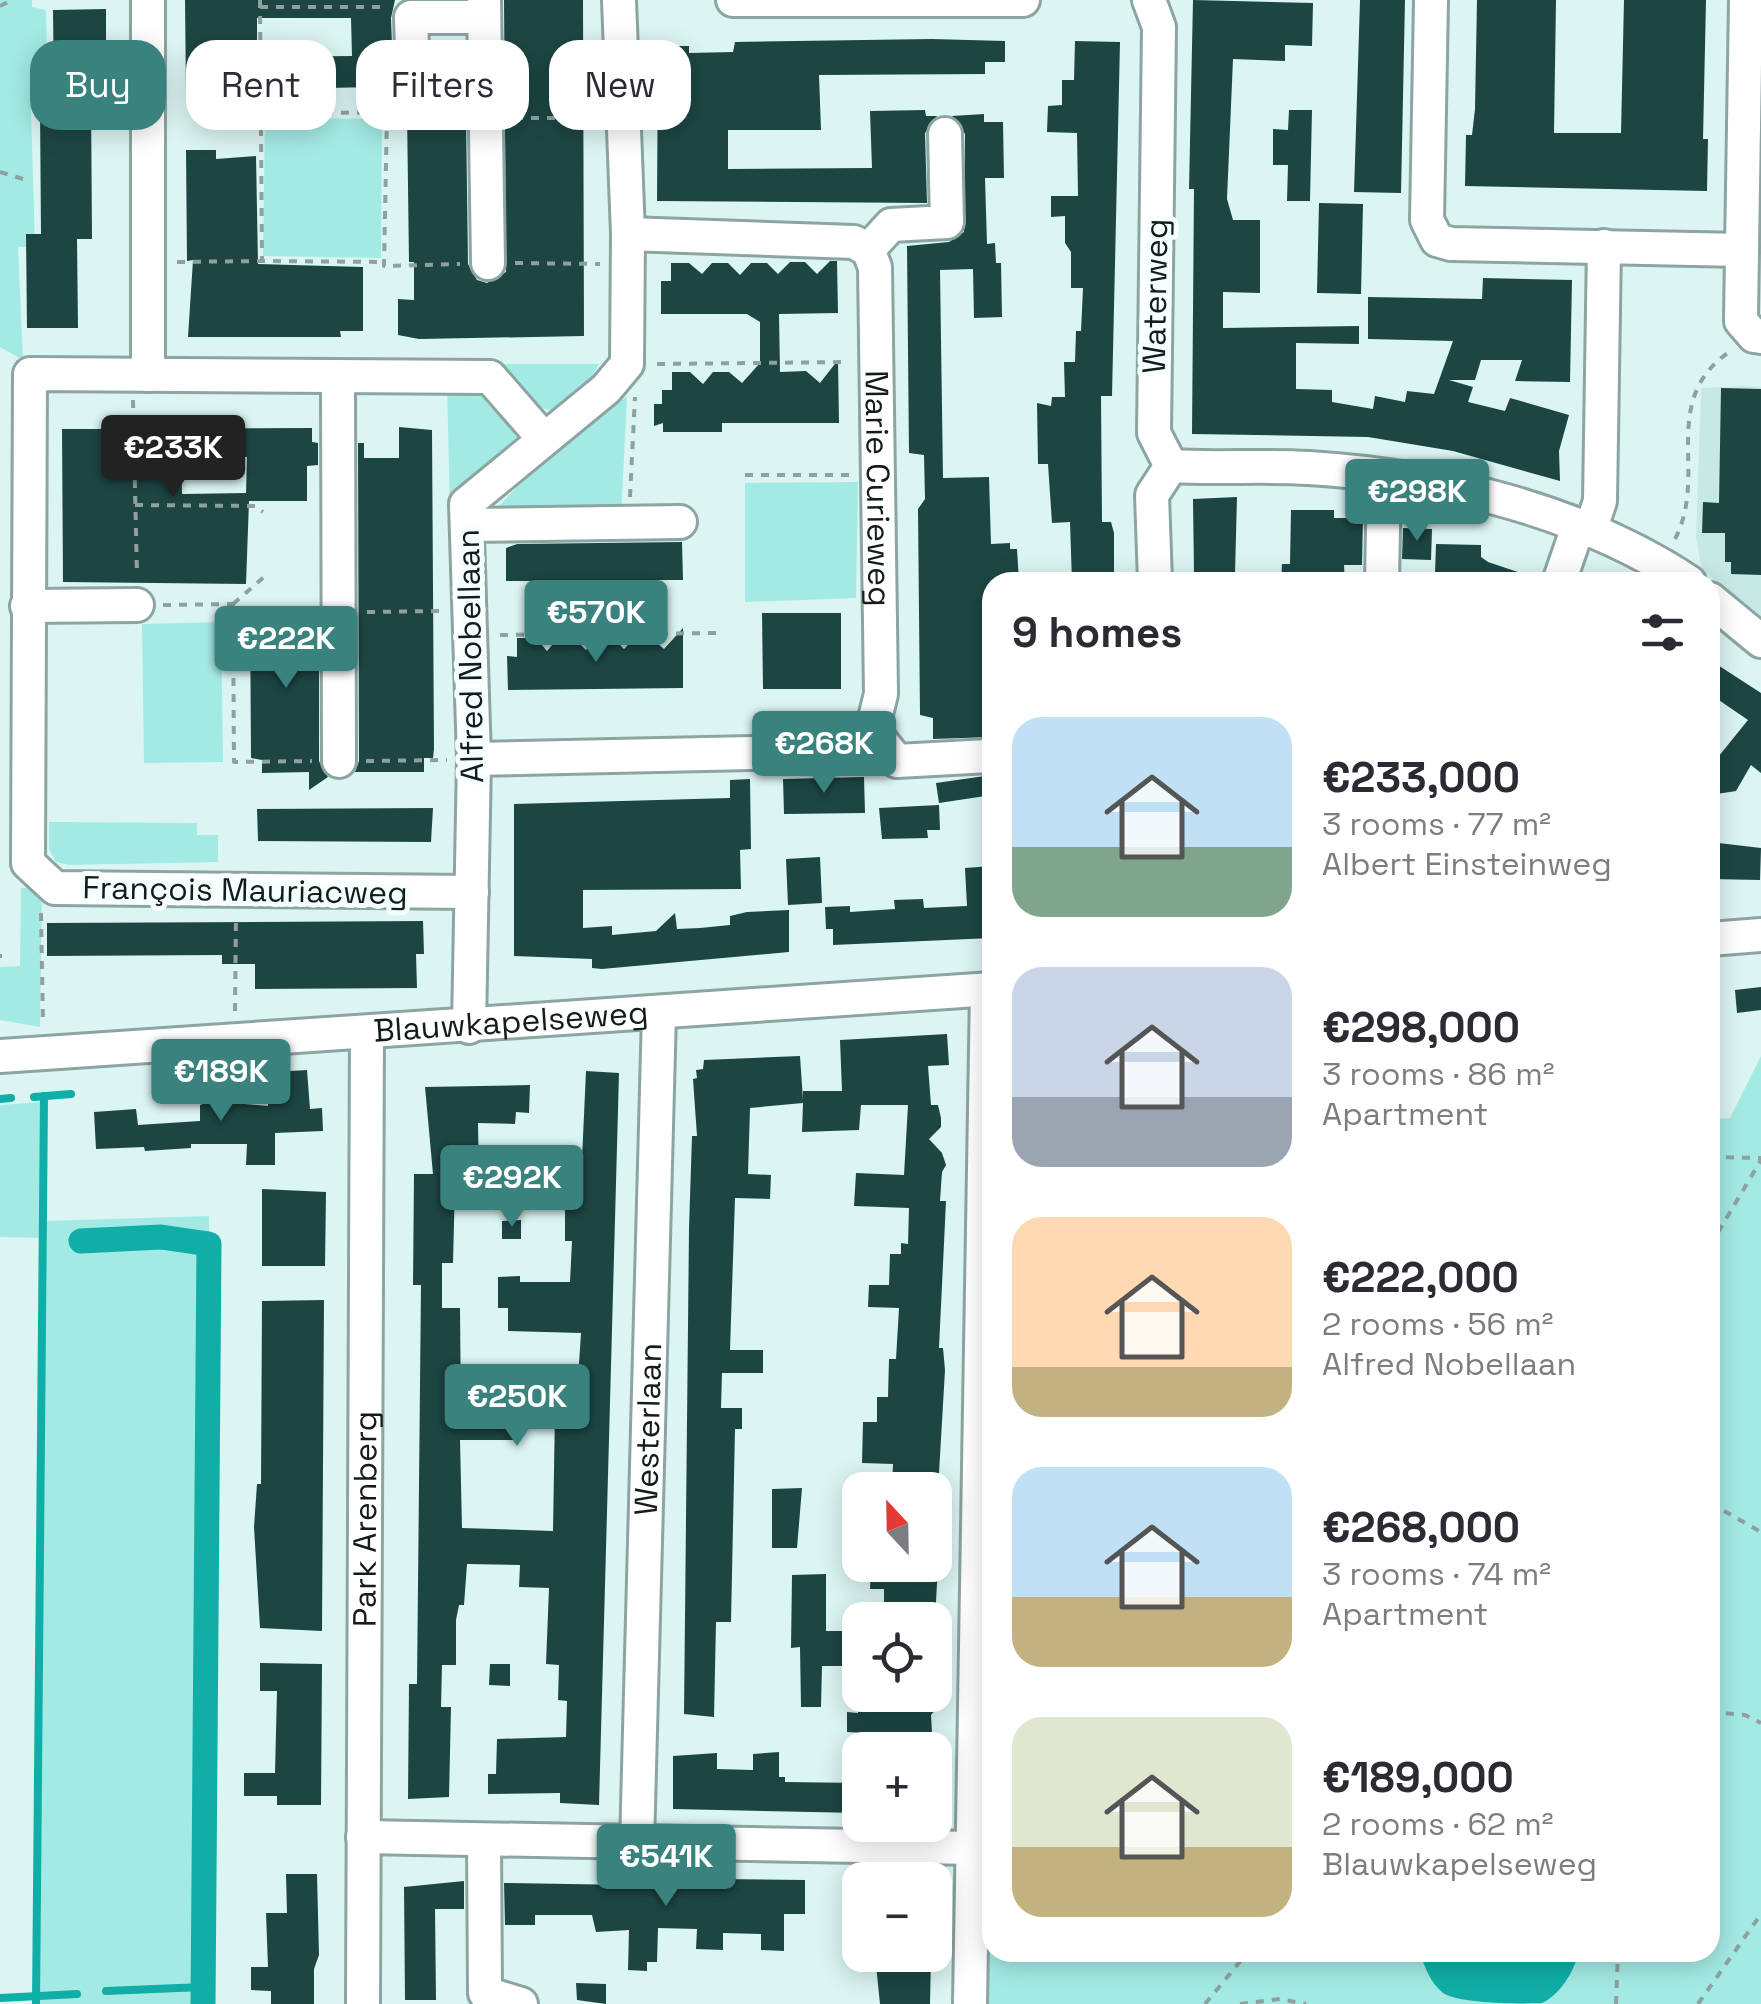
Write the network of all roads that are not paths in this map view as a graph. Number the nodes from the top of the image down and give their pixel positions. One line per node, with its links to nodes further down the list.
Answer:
1 (148, 0): 20 (street)
2 (619, 0): 14 (street)
3 (733, 0): 8 (street)
4 (1023, 0): 8 (street)
5 (1149, 0): 23 (street, Waterweg)
6 (1431, 0): 15 (street)
7 (1746, 0): 17 (street)
8 (898, 1)
9 (484, 8): 10 (street); 11 (street)
10 (412, 40)
11 (484, 40)
12 (486, 130): 18 (street)
13 (945, 134): 16 (street)
14 (628, 234): 16 (street); 22 (street, Alfred Nobellaan)
15 (1604, 246): 17 (street); 27 (street)
16 (868, 250): 36 (street, Marie Curieweg)
17 (1742, 250): 19 (street)
18 (488, 263)
19 (1757, 337)
20 (140, 375): 21 (street); 33 (street)
21 (338, 378): 22 (street); 39 (street)
22 (544, 438): 26 (street, Alfred Nobellaan)
23 (1170, 466): 24 (street); 28 (street)
24 (1384, 476): 27 (street); 29 (street)
25 (680, 522): 26 (street)
26 (466, 524): 38 (street, Alfred Nobellaan)
27 (1584, 529): 30 (street); 31 (street)
28 (1155, 572)
29 (1382, 572)
30 (1564, 572)
31 (1669, 572)
32 (138, 605): 33 (street)
33 (27, 606): 40 (street)
34 (1720, 607): 35 (street)
35 (1761, 641)
36 (872, 730): 37 (street); 38 (street)
37 (982, 756)
38 (474, 760): 41 (street, Alfred Nobellaan)
39 (339, 761)
40 (23, 870): 41 (street, François Mauriacweg)
41 (472, 892): 46 (street, Alfred Nobellaan)
42 (1761, 935): 43 (street)
43 (1720, 938)
44 (982, 990): 45 (street, Blauwkapelseweg)
45 (659, 1013): 46 (street, Blauwkapelseweg); 52 (street, Westerlaan)
46 (468, 1027): 47 (street, Blauwkapelseweg)
47 (367, 1032): 48 (street, Blauwkapelseweg); 50 (street, Park Arenberg)
48 (19, 1054)
49 (982, 1418): 53 (street)
50 (363, 1837): 51 (street); 54 (street, Park Arenberg)
51 (484, 1841): 52 (street); 55 (street)
52 (637, 1844): 53 (street)
53 (974, 1848): 56 (street)
54 (363, 2004)
55 (521, 2004)
56 (970, 2004)

